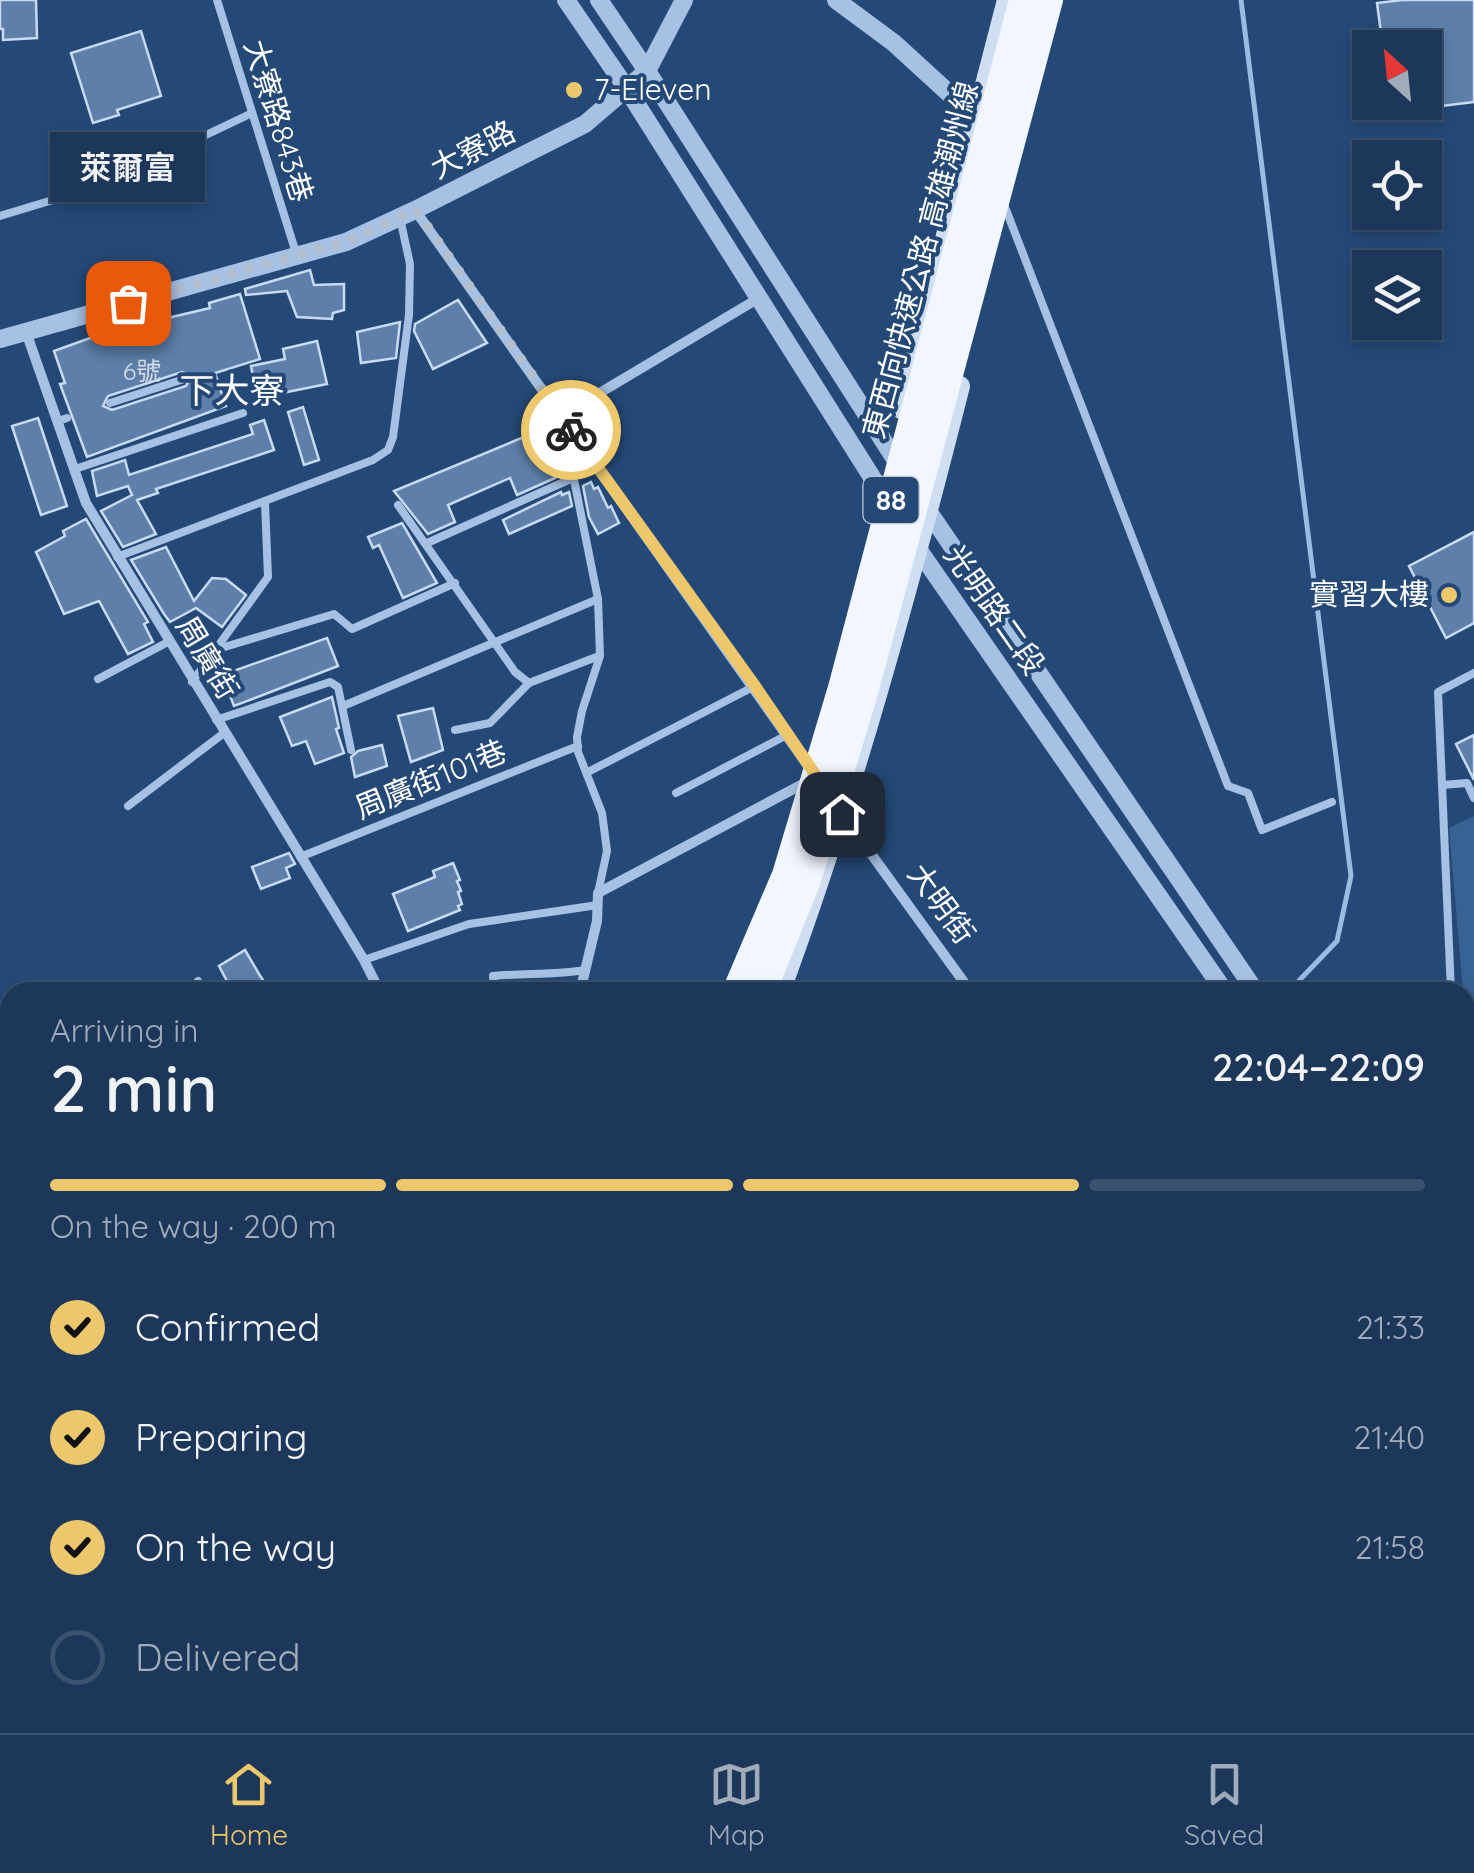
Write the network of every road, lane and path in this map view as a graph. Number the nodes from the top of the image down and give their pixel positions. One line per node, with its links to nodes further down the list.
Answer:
1 (217, 0): 12 (lane, 大寮路843巷)
2 (566, 0): 11 (street, 光明路二段)
3 (598, 0): 10 (street, 光明路二段)
4 (684, 0): 10 (street, 大寮路)
5 (836, 0): 13 (street)
6 (1007, 0): 13 (main road)
7 (1023, 0): 73 (highway, 東西向快速公路 高雄潮州線 / 88, bridge)
8 (1048, 0): 74 (highway, 東西向快速公路 高雄潮州線 / 88, bridge)
9 (1062, 0): 14 (main road)
10 (647, 70): 11 (street, 大寮路); 17 (street, 光明路二段)
11 (627, 89): 15 (street, 大寮路); 19 (street, 光明路二段)
12 (250, 114): 16 (lane); 18 (lane, 大寮路843巷)
13 (977, 119): 14 (street); 27 (main road)
14 (1005, 207): 33 (main road); 62 (lane)
15 (408, 214): 18 (street, 大寮路); 26 (street, 大明街); 31 (lane)
16 (0, 216)
17 (762, 251): 19 (street); 27 (street, 光明路二段)
18 (297, 256): 21 (street, 大寮路)
19 (740, 268): 20 (street, 光明路二段)
20 (759, 298): 26 (street); 30 (street, 光明路二段)
21 (26, 332): 22 (street, 大寮路); 28 (street, 周廣街)
22 (0, 338)
23 (184, 379): 24 (lane)
24 (110, 404)
25 (244, 413): 28 (lane)
26 (560, 416): 29 (lane); 47 (street, 大明街)
27 (890, 451): 30 (main road); 33 (street, 光明路二段)
28 (75, 469): 36 (street, 周廣街)
29 (573, 478): 34 (lane); 38 (lane)
30 (881, 492): 35 (street, 光明路二段); 56 (main road)
31 (266, 502): 36 (lane); 41 (lane)
32 (398, 505): 34 (lane)
33 (928, 512): 35 (main road); 78 (street, 光明路二段)
34 (427, 544): 37 (lane)
35 (917, 548): 64 (main road); 77 (street, 光明路二段)
36 (117, 557): 39 (street, 周廣街)
37 (455, 584): 40 (lane); 41 (lane)
38 (598, 599): 40 (lane); 42 (lane)
39 (168, 642): 44 (lane); 45 (street, 周廣街)
40 (496, 642): 46 (lane); 49 (lane)
41 (218, 648): 45 (lane)
42 (600, 656): 46 (lane); 54 (lane)
43 (1470, 675): 48 (lane); 59 (lane)
44 (98, 680)
45 (192, 682): 50 (street, 周廣街)
46 (528, 682): 51 (lane)
47 (755, 686): 53 (street, 大明街); 57 (lane)
48 (1474, 690)
49 (343, 706): 50 (lane); 55 (lane)
50 (216, 720): 52 (street, 周廣街)
51 (454, 730)
52 (224, 734): 63 (lane); 65 (street, 周廣街)
53 (787, 734): 56 (street, 大明街); 60 (lane)
54 (578, 746): 57 (lane); 65 (lane, 周廣街101巷)
55 (351, 750)
56 (807, 764): 58 (main road); 64 (street, 大明街)
57 (588, 772): 66 (lane)
58 (801, 785): 66 (street); 72 (main road)
59 (1442, 785): 61 (lane); 79 (lane)
60 (676, 794)
61 (1474, 798)
62 (1332, 802)
63 (128, 806)
64 (842, 814): 75 (main road); 76 (street, 大明街)
65 (300, 857): 67 (street, 周廣街)
66 (598, 899): 67 (lane); 68 (street)
67 (364, 960): 69 (street, 周廣街)
68 (586, 970): 70 (lane); 71 (street)
69 (375, 982)
70 (493, 982)
71 (583, 982)
72 (728, 982)
73 (740, 982)
74 (766, 982)
75 (783, 982)
76 (965, 982)
77 (1218, 982)
78 (1249, 982)
79 (1451, 982)

